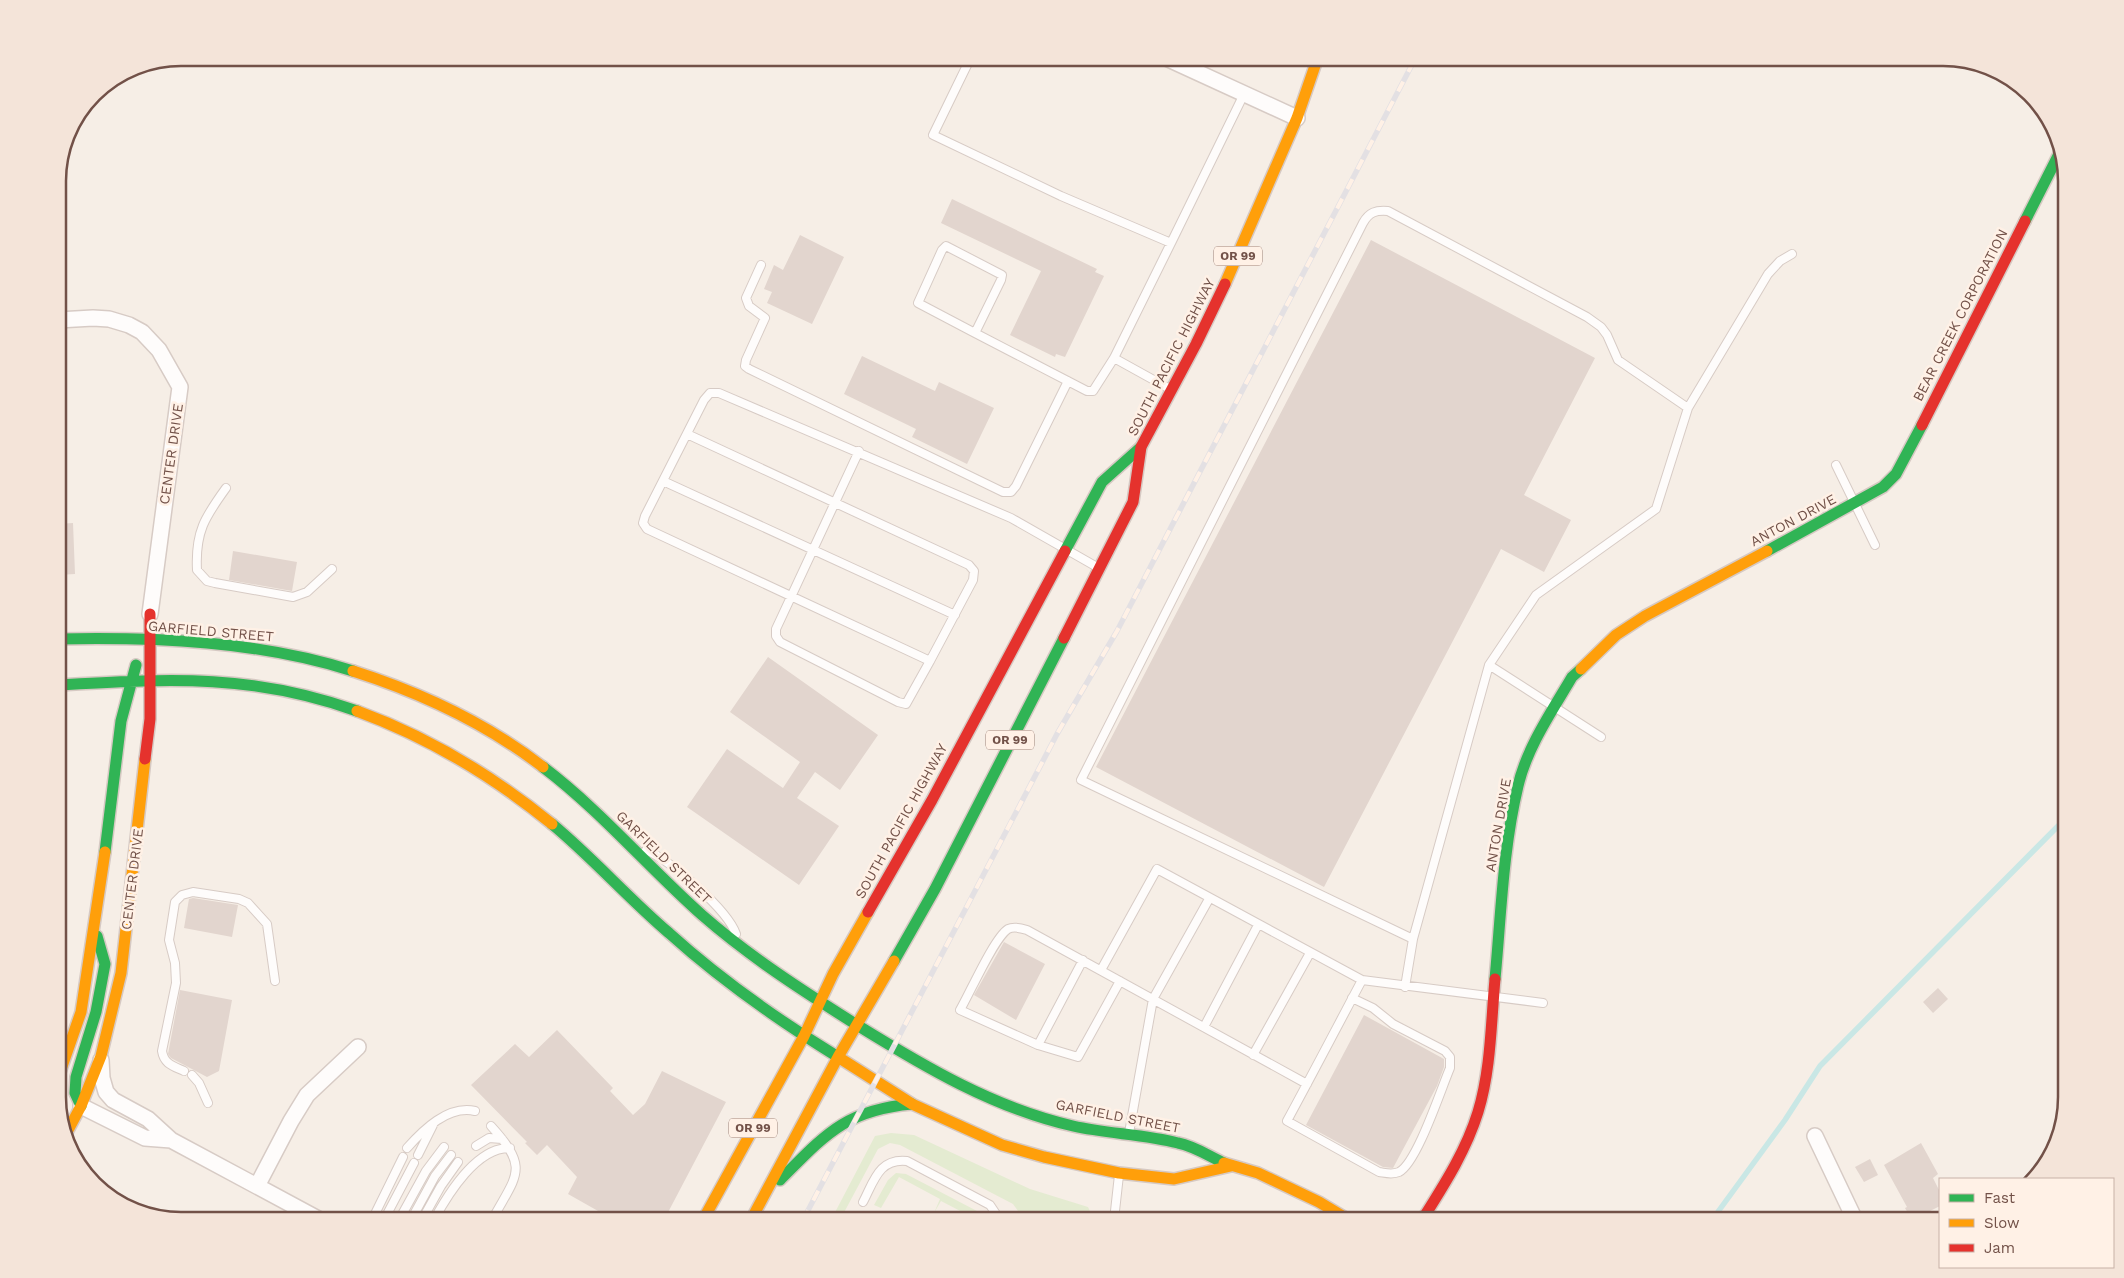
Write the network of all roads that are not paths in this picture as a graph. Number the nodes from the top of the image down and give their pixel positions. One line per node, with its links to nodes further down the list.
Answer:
1 (967, 66): 7 (lane)
2 (1182, 66): 4 (street)
3 (1315, 66): 5 (main road, SOUTH PACIFIC HIGHWAY / OR 99)
4 (1244, 94): 5 (street); 7 (lane)
5 (1296, 118): 14 (main road, SOUTH PACIFIC HIGHWAY / OR 99)
6 (2056, 160): 21 (main road, BEAR CREEK CORPORATION)
7 (1171, 243): 12 (lane)
8 (1792, 254): 15 (lane)
9 (761, 265): 13 (lane)
10 (66, 320): 31 (street, CENTER DRIVE)
11 (975, 333): 11 (lane); 13 (lane)
12 (1114, 358): 13 (lane); 14 (lane)
13 (1068, 381)
14 (1172, 390): 17 (main road, SOUTH PACIFIC HIGHWAY / OR 99)
15 (1688, 408): 36 (lane); 46 (lane)
16 (687, 434): 18 (lane); 20 (lane); 23 (lane)
17 (1141, 448): 26 (main road, SOUTH PACIFIC HIGHWAY / OR 99); 28 (main road, SOUTH PACIFIC HIGHWAY / OR 99)
18 (858, 451): 23 (lane); 26 (lane)
19 (1836, 465): 24 (lane)
20 (663, 481): 27 (lane); 30 (lane)
21 (1883, 487): 24 (main road, ANTON DRIVE)
22 (226, 488): 29 (lane)
23 (836, 502): 27 (lane); 32 (lane)
24 (1856, 504): 25 (lane); 40 (main road, ANTON DRIVE)
25 (1875, 545)
26 (1065, 548): 28 (lane); 58 (main road, SOUTH PACIFIC HIGHWAY / OR 99)
27 (814, 551): 30 (lane); 32 (lane)
28 (1099, 568): 60 (main road, SOUTH PACIFIC HIGHWAY / OR 99)
29 (332, 569)
30 (793, 597): 35 (lane); 35 (lane)
31 (150, 614): 34 (main road, CENTER DRIVE)
32 (955, 615): 35 (lane)
33 (66, 639): 34 (main road, GARFIELD STREET)
34 (147, 640): 37 (main road, CENTER DRIVE); 38 (main road, CENTER DRIVE); 42 (main road, GARFIELD STREET)
35 (930, 661)
36 (1489, 665): 40 (lane); 46 (lane)
37 (150, 681): 38 (main road, GARFIELD STREET); 62 (main road, GARFIELD STREET); 67 (main road, CENTER DRIVE)
38 (132, 682): 39 (main road, GARFIELD STREET); 45 (main road, CENTER DRIVE)
39 (66, 685)
40 (1553, 706): 41 (lane); 55 (main road, ANTON DRIVE)
41 (1602, 737)
42 (627, 842): 47 (main road, GARFIELD STREET); 47 (lane)
43 (1209, 898): 44 (lane); 50 (lane); 57 (lane)
44 (1258, 925): 48 (lane); 61 (lane)
45 (95, 929): 65 (main road, CENTER DRIVE); 74 (main road)
46 (1413, 939): 54 (lane)
47 (742, 950): 58 (main road, GARFIELD STREET)
48 (1310, 953): 51 (lane); 66 (lane)
49 (1083, 960): 50 (lane); 63 (lane); 63 (lane)
50 (1101, 970): 53 (lane)
51 (1362, 980): 54 (lane); 56 (lane)
52 (275, 981): 69 (lane)
53 (1120, 981): 57 (lane); 63 (lane)
54 (1404, 987): 55 (lane)
55 (1493, 997): 59 (lane); 110 (main road, ANTON DRIVE)
56 (1352, 998): 71 (lane); 71 (lane)
57 (1152, 999): 61 (lane); 79 (lane)
58 (819, 1001): 60 (main road, GARFIELD STREET); 62 (main road, SOUTH PACIFIC HIGHWAY / OR 99)
59 (1543, 1003)
60 (857, 1025): 68 (main road, SOUTH PACIFIC HIGHWAY / OR 99); 79 (main road, GARFIELD STREET)
61 (1204, 1027): 66 (lane)
62 (804, 1036): 68 (main road, GARFIELD STREET); 105 (main road, SOUTH PACIFIC HIGHWAY / OR 99)
63 (1038, 1045)
64 (358, 1047): 94 (street)
65 (66, 1055)
66 (1253, 1055): 71 (lane)
67 (101, 1056): 74 (main road, CENTER DRIVE); 82 (street)
68 (838, 1058): 73 (main road, GARFIELD STREET); 95 (main road, SOUTH PACIFIC HIGHWAY / OR 99)
69 (184, 1071)
70 (192, 1075): 72 (lane)
71 (1307, 1084)
72 (208, 1103)
73 (912, 1104): 93 (main road, GARFIELD STREET); 95 (main road)
74 (81, 1106): 78 (main road, CENTER DRIVE); 82 (street)
75 (476, 1111): 76 (lane)
76 (435, 1123): 85 (lane); 87 (lane)
77 (491, 1126): 81 (lane)
78 (70, 1127)
79 (1128, 1135): 92 (main road, GARFIELD STREET)
80 (1815, 1136): 111 (street)
81 (502, 1139): 83 (lane); 86 (lane)
82 (171, 1140): 94 (street)
83 (476, 1146)
84 (444, 1147): 100 (lane)
85 (407, 1148)
86 (510, 1148): 103 (lane); 104 (lane)
87 (418, 1154)
88 (451, 1155): 101 (lane)
89 (403, 1157): 98 (lane)
90 (414, 1162): 99 (lane)
91 (458, 1162): 102 (lane)
92 (1231, 1166): 93 (main road, GARFIELD STREET); 109 (main road, GARFIELD STREET)
93 (1119, 1173): 108 (lane)
94 (257, 1186): 97 (street)
95 (764, 1195): 106 (main road, SOUTH PACIFIC HIGHWAY / OR 99)
96 (863, 1202): 107 (lane)
97 (305, 1212)
98 (376, 1212)
99 (388, 1212)
100 (403, 1212)
101 (415, 1212)
102 (426, 1212)
103 (438, 1212)
104 (496, 1212)
105 (707, 1212)
106 (755, 1212)
107 (995, 1212)
108 (1115, 1212)
109 (1336, 1212)
110 (1427, 1212)
111 (1851, 1212)

